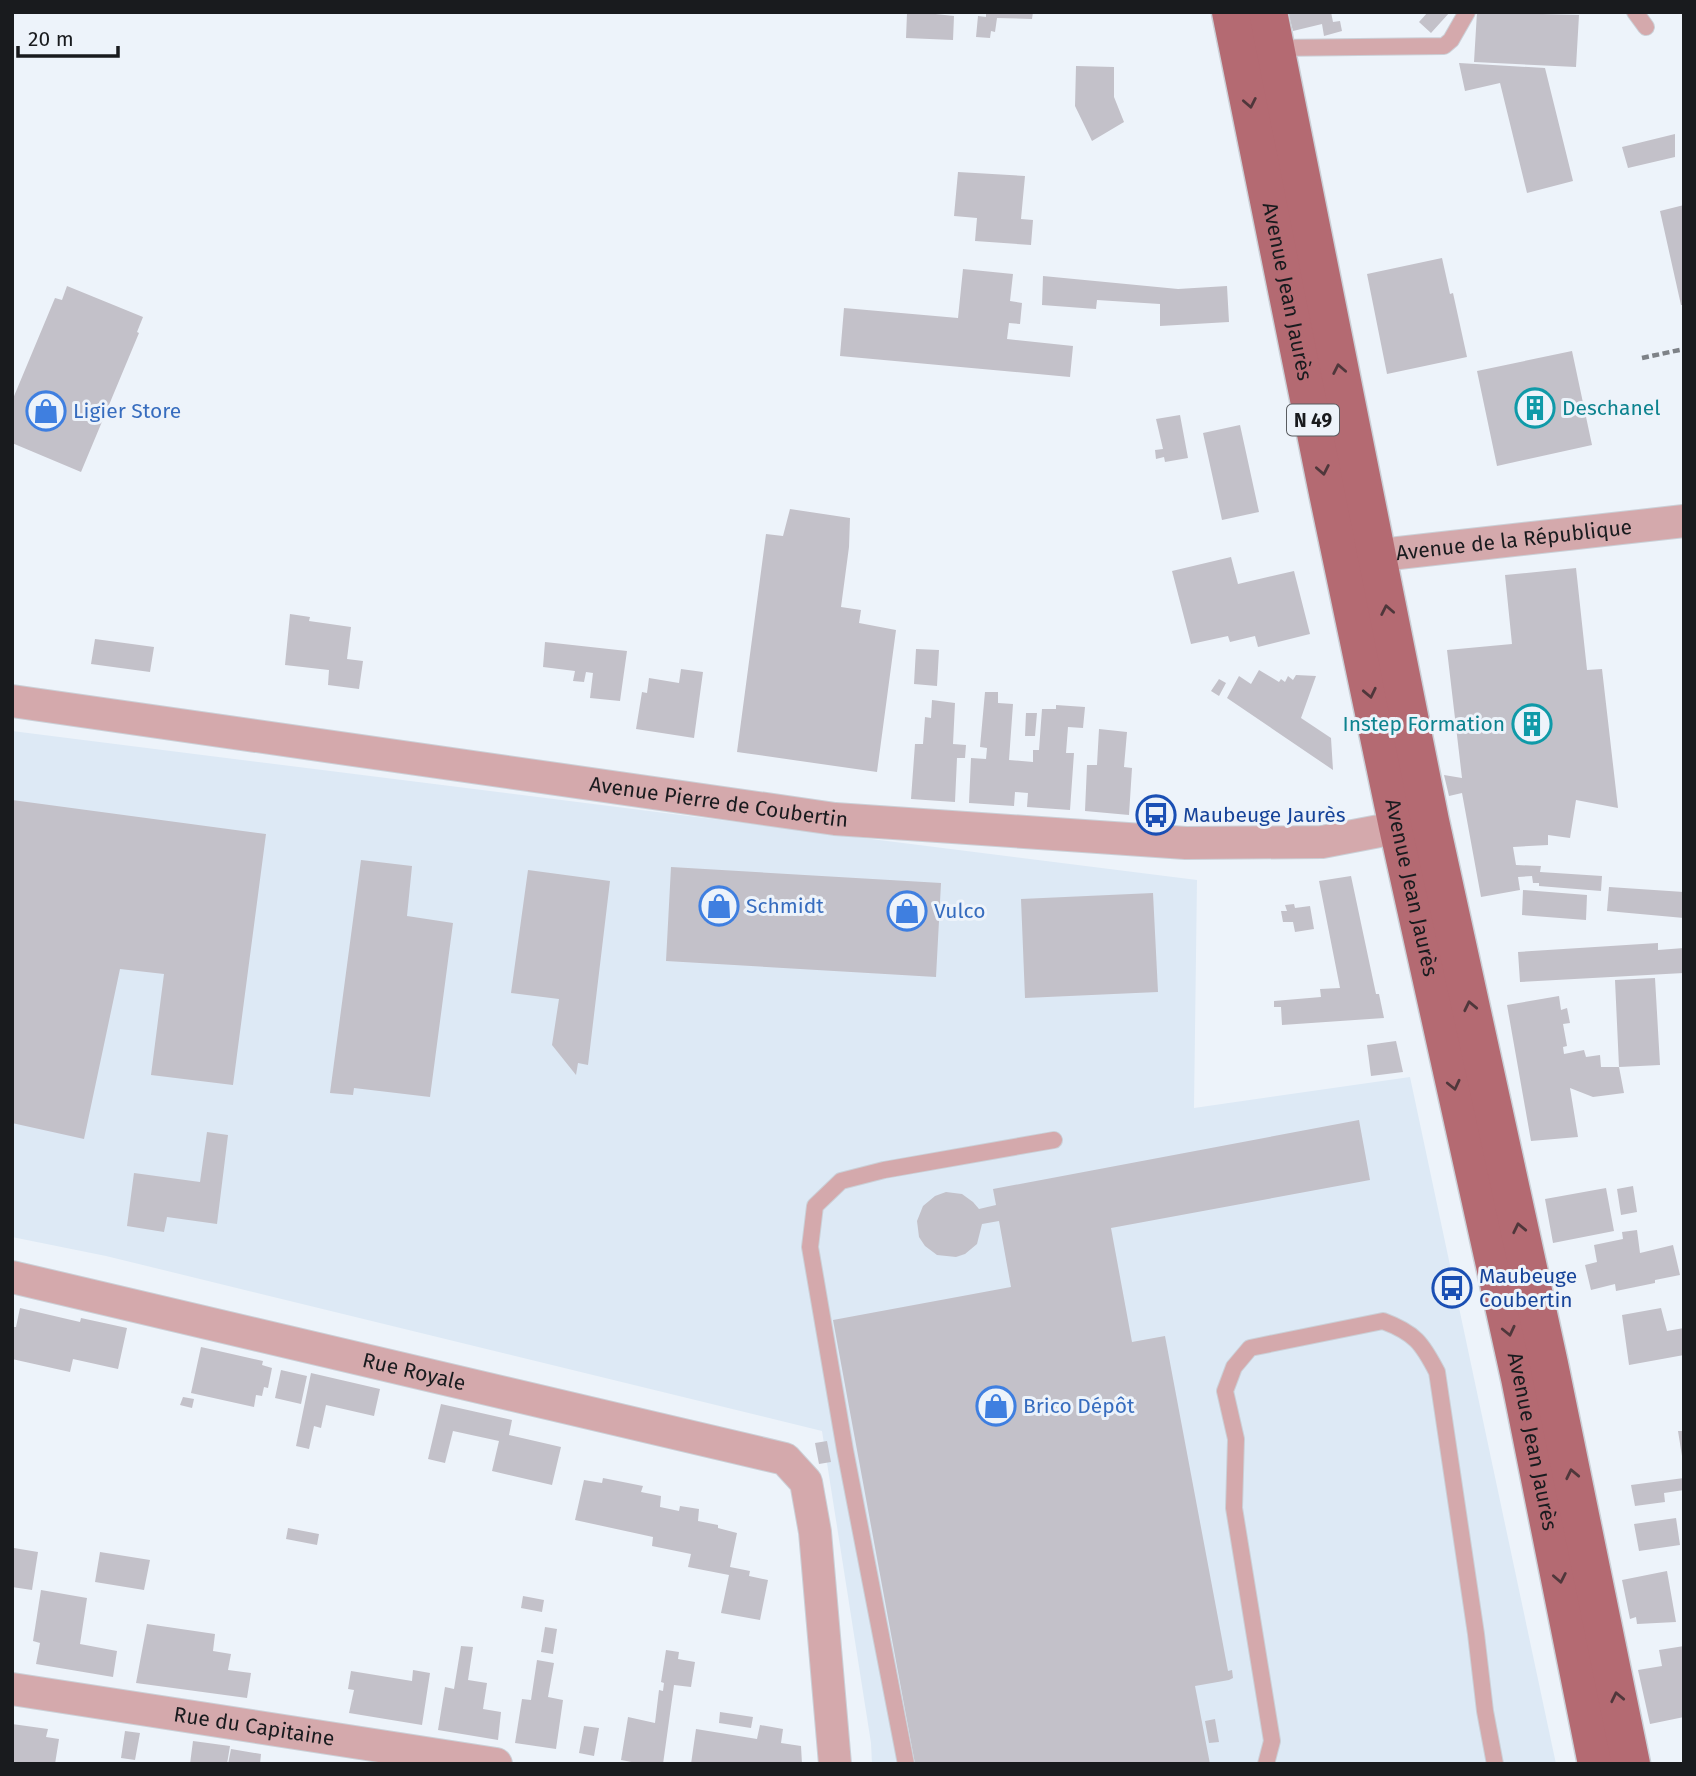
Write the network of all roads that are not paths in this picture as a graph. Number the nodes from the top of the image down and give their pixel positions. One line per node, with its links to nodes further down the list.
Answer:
1 (1231, 12): 5 (main road, Avenue Jean Jaurès / N 49)
2 (1467, 12): 5 (lane)
3 (1635, 12): 4 (lane)
4 (1646, 27)
5 (1260, 42): 7 (main road, Avenue Jean Jaurès / N 49)
6 (1684, 521): 7 (street, Avenue de la République)
7 (1359, 558): 9 (main road, Avenue Jean Jaurès / N 49)
8 (12, 701): 9 (street, Avenue Pierre de Coubertin)
9 (1414, 824): 18 (main road, Avenue Jean Jaurès / N 49, one-way to 18); 19 (main road, Avenue Jean Jaurès / N 49, one-way to 9)
10 (1054, 1140): 15 (lane)
11 (12, 1277): 14 (street, Rue Royale)
12 (12, 1689): 13 (street, Rue du Capitaine)
13 (496, 1764)
14 (835, 1764)
15 (905, 1764)
16 (1266, 1764): 17 (lane)
17 (1495, 1764)
18 (1597, 1764)
19 (1631, 1764)

